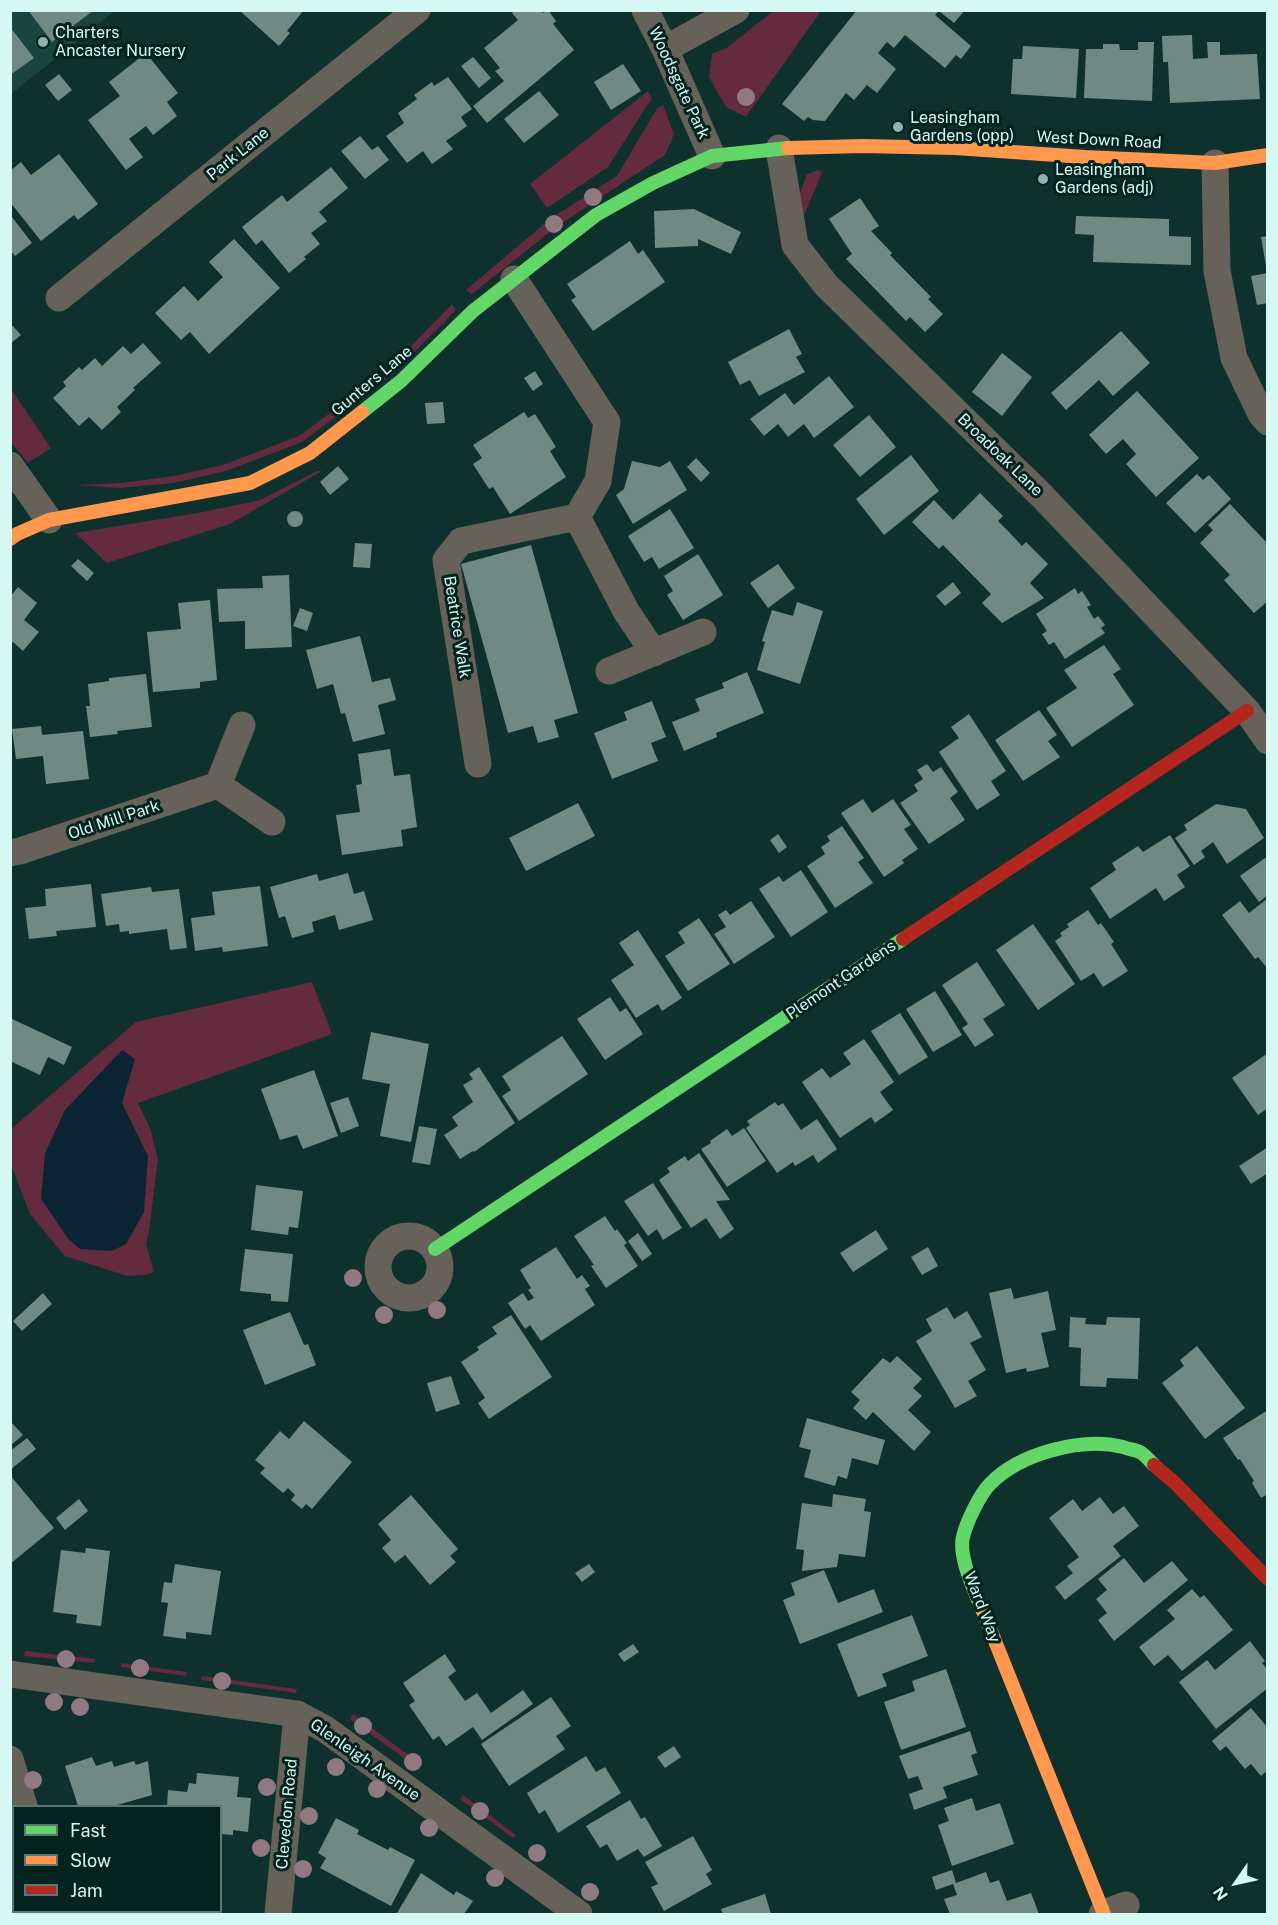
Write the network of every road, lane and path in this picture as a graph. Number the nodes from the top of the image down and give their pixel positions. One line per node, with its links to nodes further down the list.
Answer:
1 (417, 10): 10 (street, Park Lane)
2 (645, 10): 4 (street, Woodsgate Park)
3 (736, 10): 4 (street)
4 (665, 50): 7 (street, Woodsgate Park)
5 (779, 148): 7 (street, West Down Road); 8 (street, West Down Road); 19 (street, Broadoak Lane)
6 (1268, 155): 8 (street, West Down Road)
7 (712, 156): 9 (street, Gunters Lane)
8 (1215, 163): 11 (street)
9 (514, 279): 13 (street); 14 (street, Gunters Lane)
10 (59, 298)
11 (1268, 422)
12 (10, 465): 14 (street)
13 (577, 517): 17 (street); 22 (street, Beatrice Walk)
14 (49, 520): 15 (street, Gunters Lane)
15 (10, 539)
16 (703, 632): 17 (street)
17 (654, 653): 18 (street)
18 (609, 671)
19 (1247, 711): 21 (street, Broadoak Lane); 26 (street, Plemont Gardens)
20 (242, 725): 23 (street)
21 (1268, 741)
22 (478, 764)
23 (218, 785): 24 (street); 25 (street, Old Mill Park)
24 (272, 822)
25 (10, 853)
26 (435, 1249)
27 (1268, 1579): 32 (street, Ward Way)
28 (10, 1674): 29 (street, Glenleigh Avenue)
29 (297, 1714): 33 (street, Clevedon Road); 34 (street, Glenleigh Avenue)
30 (10, 1759): 31 (street)
31 (24, 1805)
32 (1111, 1911)
33 (278, 1914)
34 (579, 1914)

